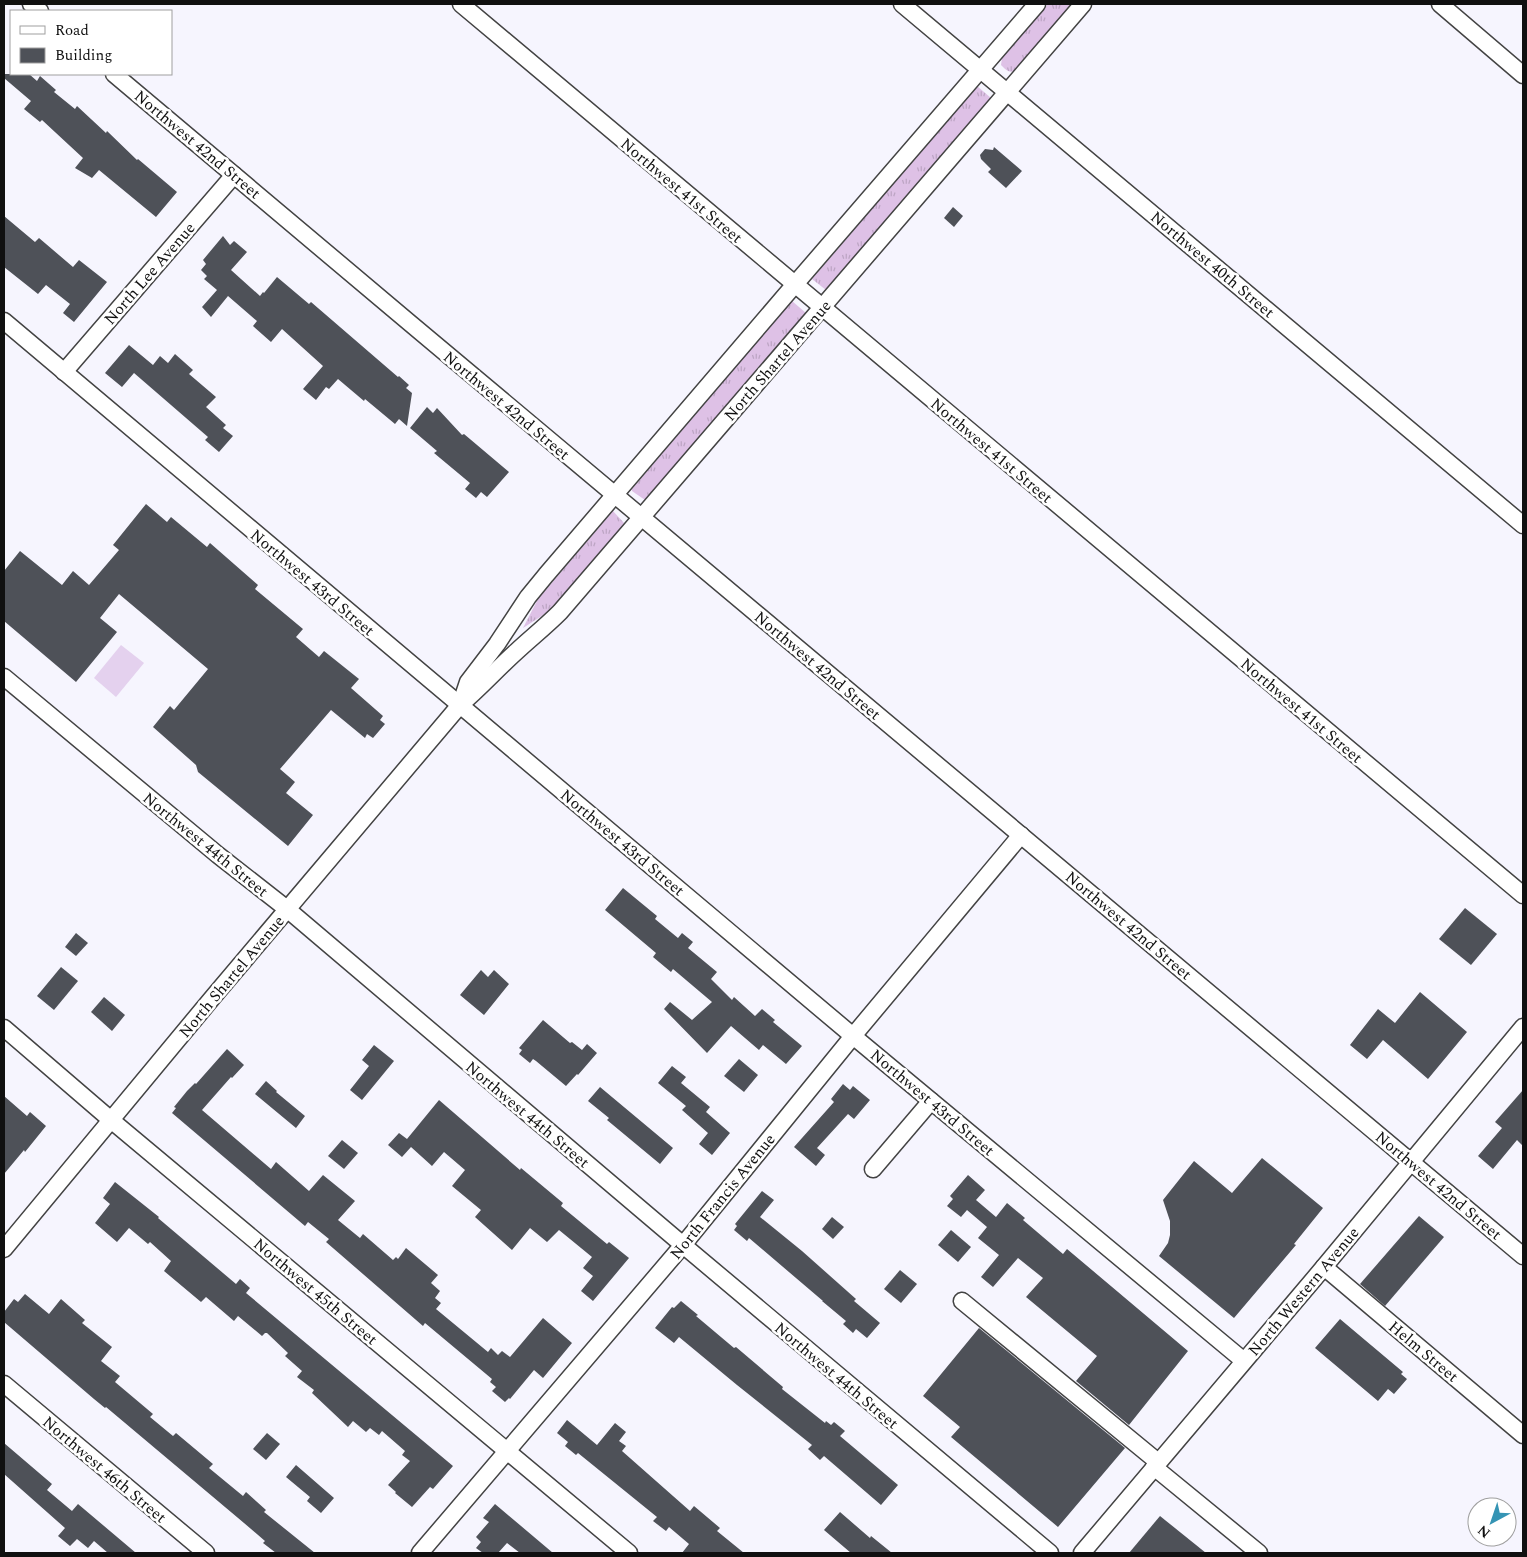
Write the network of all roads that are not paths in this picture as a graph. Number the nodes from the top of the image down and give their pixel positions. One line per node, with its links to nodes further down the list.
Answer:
1 (461, 4): 11 (street, Northwest 41st Street)
2 (902, 4): 6 (street, Northwest 40th Street)
3 (1037, 4): 6 (street, North Shartel Avenue)
4 (1084, 4): 9 (street, North Shartel Avenue)
5 (1440, 4): 8 (street)
6 (980, 70): 9 (street, Northwest 40th Street); 11 (street, North Shartel Avenue)
7 (115, 75): 10 (street, Northwest 42nd Street)
8 (1523, 75)
9 (1007, 92): 12 (street, North Shartel Avenue); 17 (street, Northwest 40th Street)
10 (234, 175): 14 (street, North Lee Avenue); 15 (street, Northwest 42nd Street)
11 (794, 284): 12 (street, Northwest 41st Street); 15 (street, North Shartel Avenue)
12 (822, 307): 16 (street, North Shartel Avenue); 21 (street, Northwest 41st Street)
13 (4, 321): 14 (street, Northwest 43rd Street)
14 (64, 372): 19 (street, Northwest 43rd Street)
15 (615, 495): 16 (street, Northwest 42nd Street); 19 (street, North Shartel Avenue)
16 (642, 518): 19 (street, North Shartel Avenue); 20 (street, Northwest 42nd Street)
17 (1523, 525)
18 (4, 677): 22 (street, Northwest 44th Street)
19 (460, 705): 22 (street, North Shartel Avenue); 25 (street, Northwest 43rd Street)
20 (1021, 835): 25 (street, North Francis Avenue); 28 (street, Northwest 42nd Street)
21 (1523, 896)
22 (287, 909): 27 (street, North Shartel Avenue); 30 (street, Northwest 44th Street)
23 (1523, 1027): 28 (street, North Western Avenue)
24 (4, 1028): 27 (street, Northwest 45th Street)
25 (853, 1036): 26 (street, Northwest 43rd Street); 30 (street, North Francis Avenue)
26 (932, 1101): 29 (street); 35 (street, Northwest 43rd Street)
27 (111, 1120): 31 (street, North Shartel Avenue); 38 (street, Northwest 45th Street)
28 (1412, 1162): 32 (street, Northwest 42nd Street); 33 (street, North Western Avenue)
29 (873, 1169)
30 (682, 1245): 38 (street, North Francis Avenue); 43 (street, Northwest 44th Street)
31 (4, 1249)
32 (1523, 1256)
33 (1324, 1267): 35 (street, North Western Avenue); 37 (street, Helm Street)
34 (962, 1301): 39 (street)
35 (1244, 1361): 39 (street, North Western Avenue)
36 (4, 1384): 40 (street, Northwest 46th Street)
37 (1523, 1435)
38 (506, 1450): 41 (street, North Francis Avenue); 42 (street, Northwest 45th Street)
39 (1156, 1464): 44 (street, North Western Avenue); 45 (street)
40 (206, 1553)
41 (420, 1553)
42 (629, 1553)
43 (1050, 1553)
44 (1082, 1553)
45 (1259, 1553)

